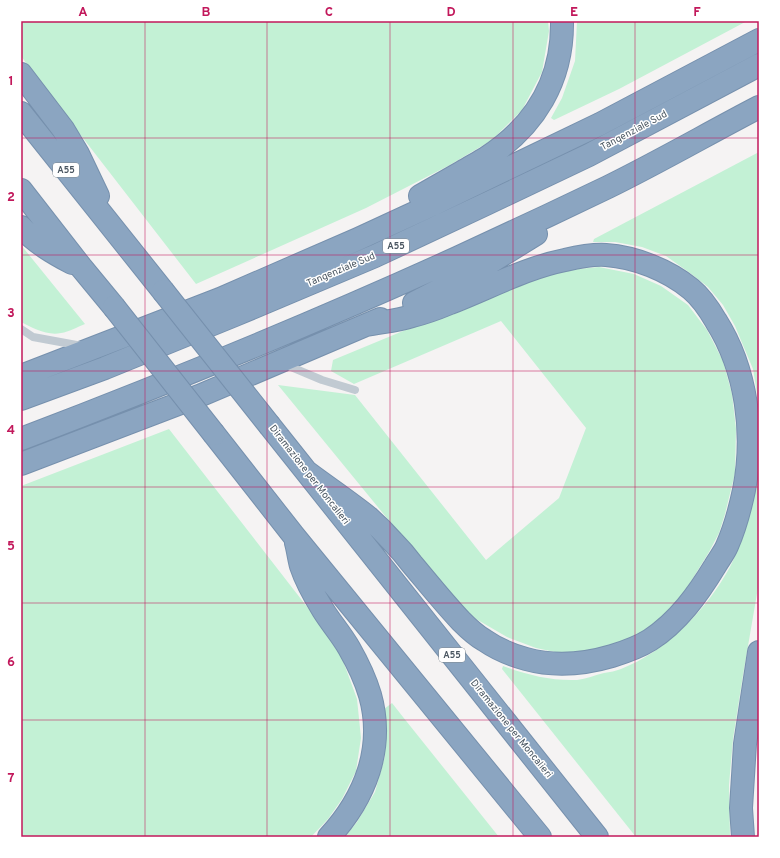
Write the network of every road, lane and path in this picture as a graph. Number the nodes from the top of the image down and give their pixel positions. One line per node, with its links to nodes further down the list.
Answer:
1 (562, 21): 11 (highway)
2 (759, 40): 11 (highway)
3 (759, 66): 19 (highway, Tangenziale Sud / A55)
4 (21, 74): 9 (highway)
5 (759, 107): 7 (highway)
6 (21, 113): 9 (highway, Diramazione per Moncalieri / A55)
7 (609, 186): 13 (highway); 20 (highway)
8 (21, 190): 12 (highway)
9 (112, 226): 22 (highway, Diramazione per Moncalieri / A55, bridge)
10 (21, 227): 12 (highway)
11 (358, 239): 15 (highway)
12 (81, 267): 23 (highway, bridge)
13 (366, 326): 16 (highway); 22 (highway)
14 (21, 329): 15 (lane)
15 (94, 349): 17 (highway)
16 (280, 362): 18 (lane); 21 (highway)
17 (25, 374)
18 (355, 390)
19 (21, 399)
20 (21, 439)
21 (21, 464)
22 (307, 472): 27 (highway, Diramazione per Moncalieri / A55)
23 (294, 536): 25 (highway); 26 (highway)
24 (759, 652): 28 (highway)
25 (329, 837)
26 (540, 837)
27 (597, 837)
28 (743, 837)

